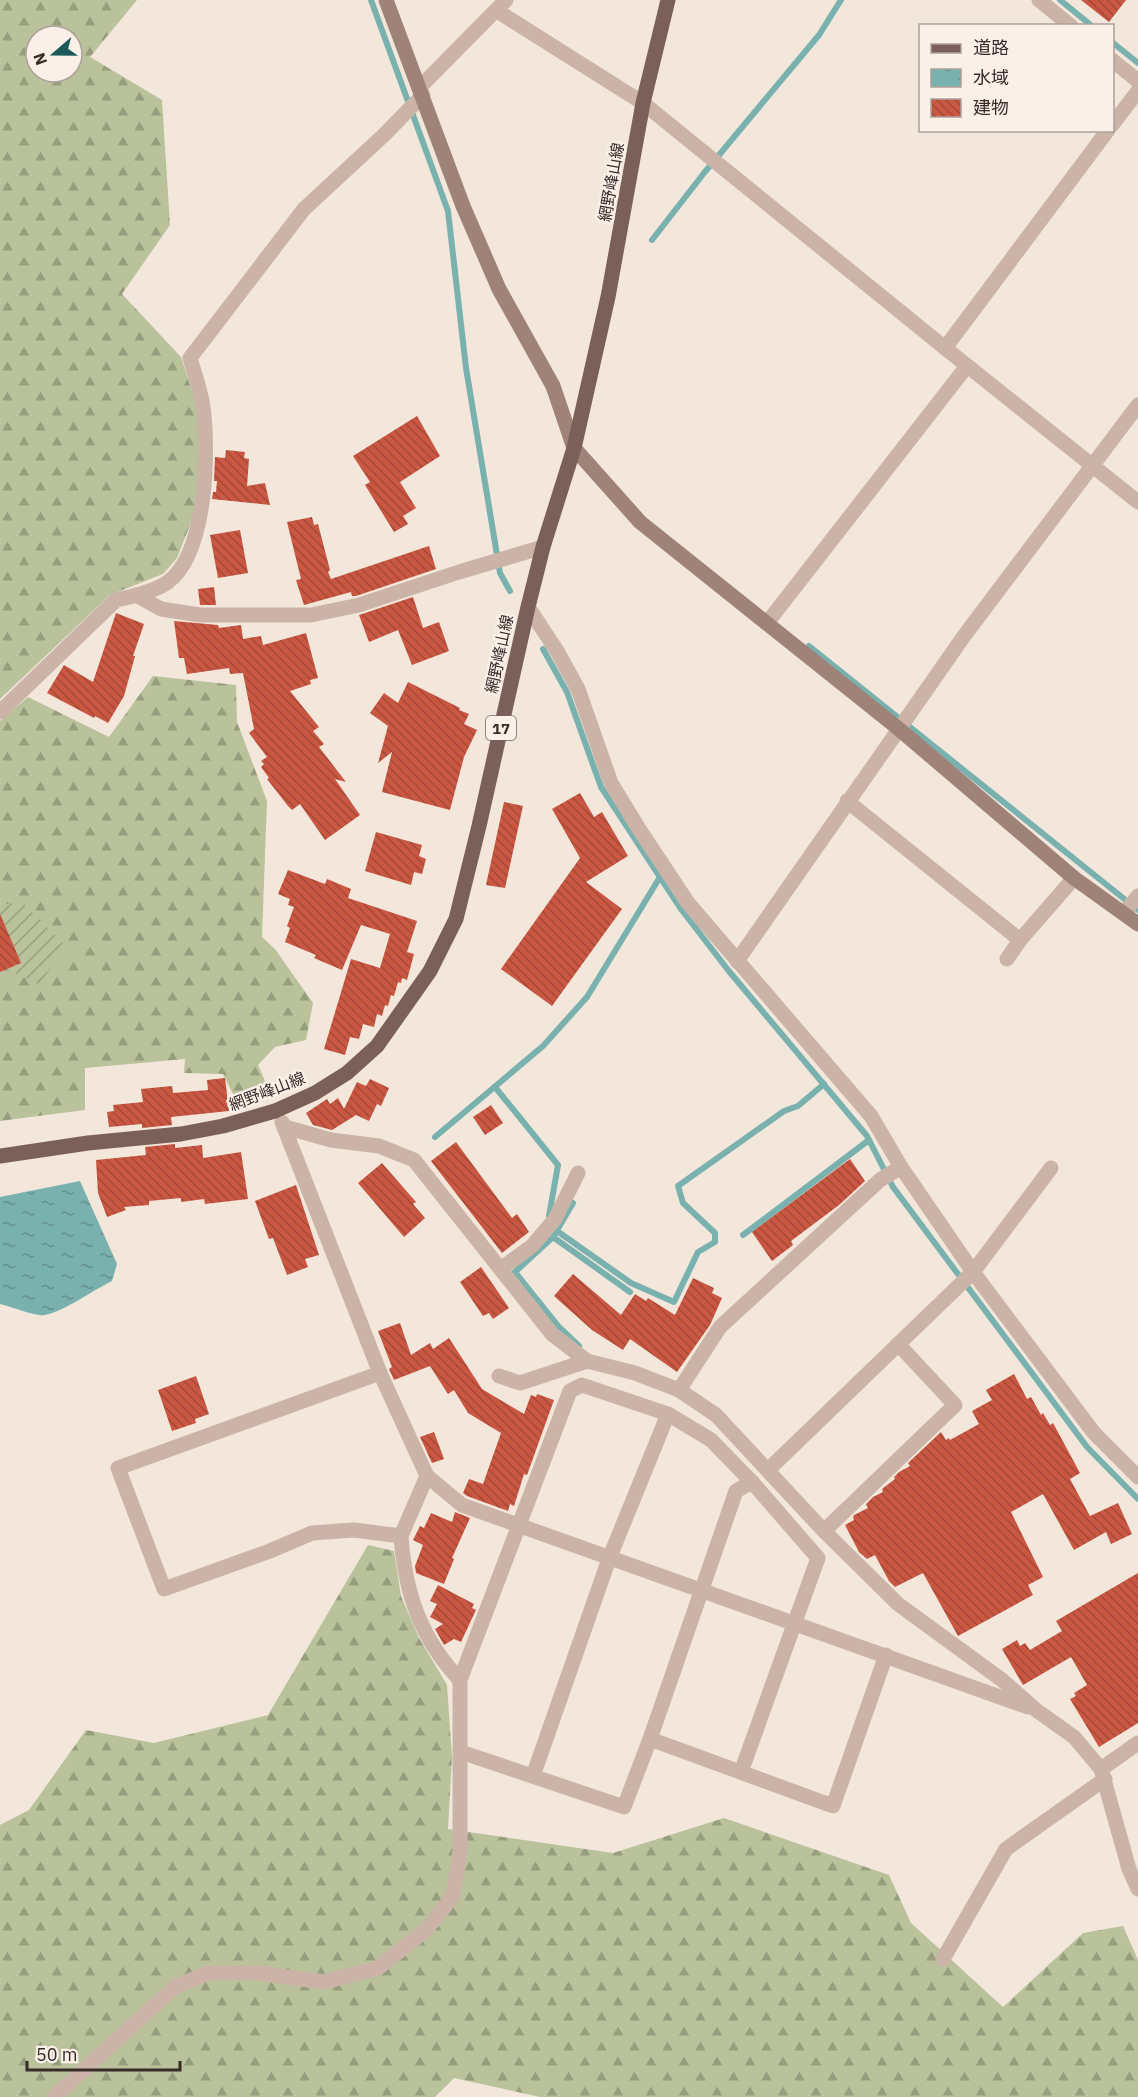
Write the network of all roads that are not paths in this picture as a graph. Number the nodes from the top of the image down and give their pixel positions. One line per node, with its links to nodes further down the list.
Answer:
1 (386, 0): 8 (street)
2 (668, 0): 10 (main road, 網野峰山線 / 17)
3 (1039, 0): 5 (street)
4 (502, 5): 8 (street); 10 (street)
5 (1069, 24)
6 (1114, 61): 7 (street)
7 (1138, 81)
8 (421, 91): 16 (street); 20 (street)
9 (1138, 91): 11 (street)
10 (643, 103): 13 (street); 16 (main road, 網野峰山線 / 17)
11 (1114, 124)
12 (1107, 132): 13 (street)
13 (945, 348): 14 (street)
14 (967, 366): 17 (street); 22 (street)
15 (1138, 405): 17 (street)
16 (574, 448): 19 (main road, 網野峰山線 / 17); 22 (street)
17 (1093, 465): 18 (street); 24 (street)
18 (1138, 502)
19 (543, 547): 20 (street); 21 (main road, 網野峰山線 / 17)
20 (136, 595): 23 (street)
21 (528, 607): 32 (street); 33 (main road, 網野峰山線 / 17)
22 (767, 623): 24 (street)
23 (0, 712)
24 (899, 729): 25 (street); 26 (street)
25 (847, 801): 30 (street); 32 (street)
26 (1074, 878): 28 (street); 30 (street)
27 (1138, 896): 28 (street)
28 (1124, 913): 29 (street)
29 (1138, 924)
30 (1020, 940): 31 (street)
31 (1006, 959)
32 (737, 961): 36 (street)
33 (275, 1111): 34 (street); 35 (main road, 網野峰山線 / 17)
34 (285, 1127): 39 (street); 43 (street)
35 (0, 1156)
36 (901, 1167): 40 (street); 45 (street)
37 (1051, 1168): 40 (street)
38 (578, 1173): 39 (street)
39 (502, 1269): 42 (street)
40 (973, 1272): 41 (street); 49 (street)
41 (898, 1344): 47 (street); 52 (street)
42 (587, 1361): 44 (street); 45 (street)
43 (380, 1373): 48 (street); 53 (street)
44 (499, 1376)
45 (679, 1390): 47 (street)
46 (668, 1414): 50 (street); 51 (street); 54 (street)
47 (768, 1470): 52 (street)
48 (427, 1476): 51 (street); 53 (street)
49 (1138, 1477)
50 (752, 1482): 55 (street); 56 (street)
51 (518, 1527): 54 (street); 58 (street)
52 (825, 1531): 59 (street)
53 (401, 1536): 58 (street)
54 (609, 1559): 55 (street); 65 (street)
55 (701, 1591): 56 (street); 60 (street)
56 (795, 1624): 57 (street); 63 (street)
57 (886, 1655): 59 (street); 63 (street)
58 (460, 1680): 62 (street)
59 (1036, 1710): 64 (street)
60 (651, 1739): 63 (street); 65 (street)
61 (1138, 1743): 64 (street)
62 (461, 1752): 65 (street); 68 (street)
63 (741, 1772)
64 (1103, 1774): 66 (street); 67 (street)
65 (533, 1776)
66 (1138, 1889)
67 (943, 1959)
68 (54, 2097)

